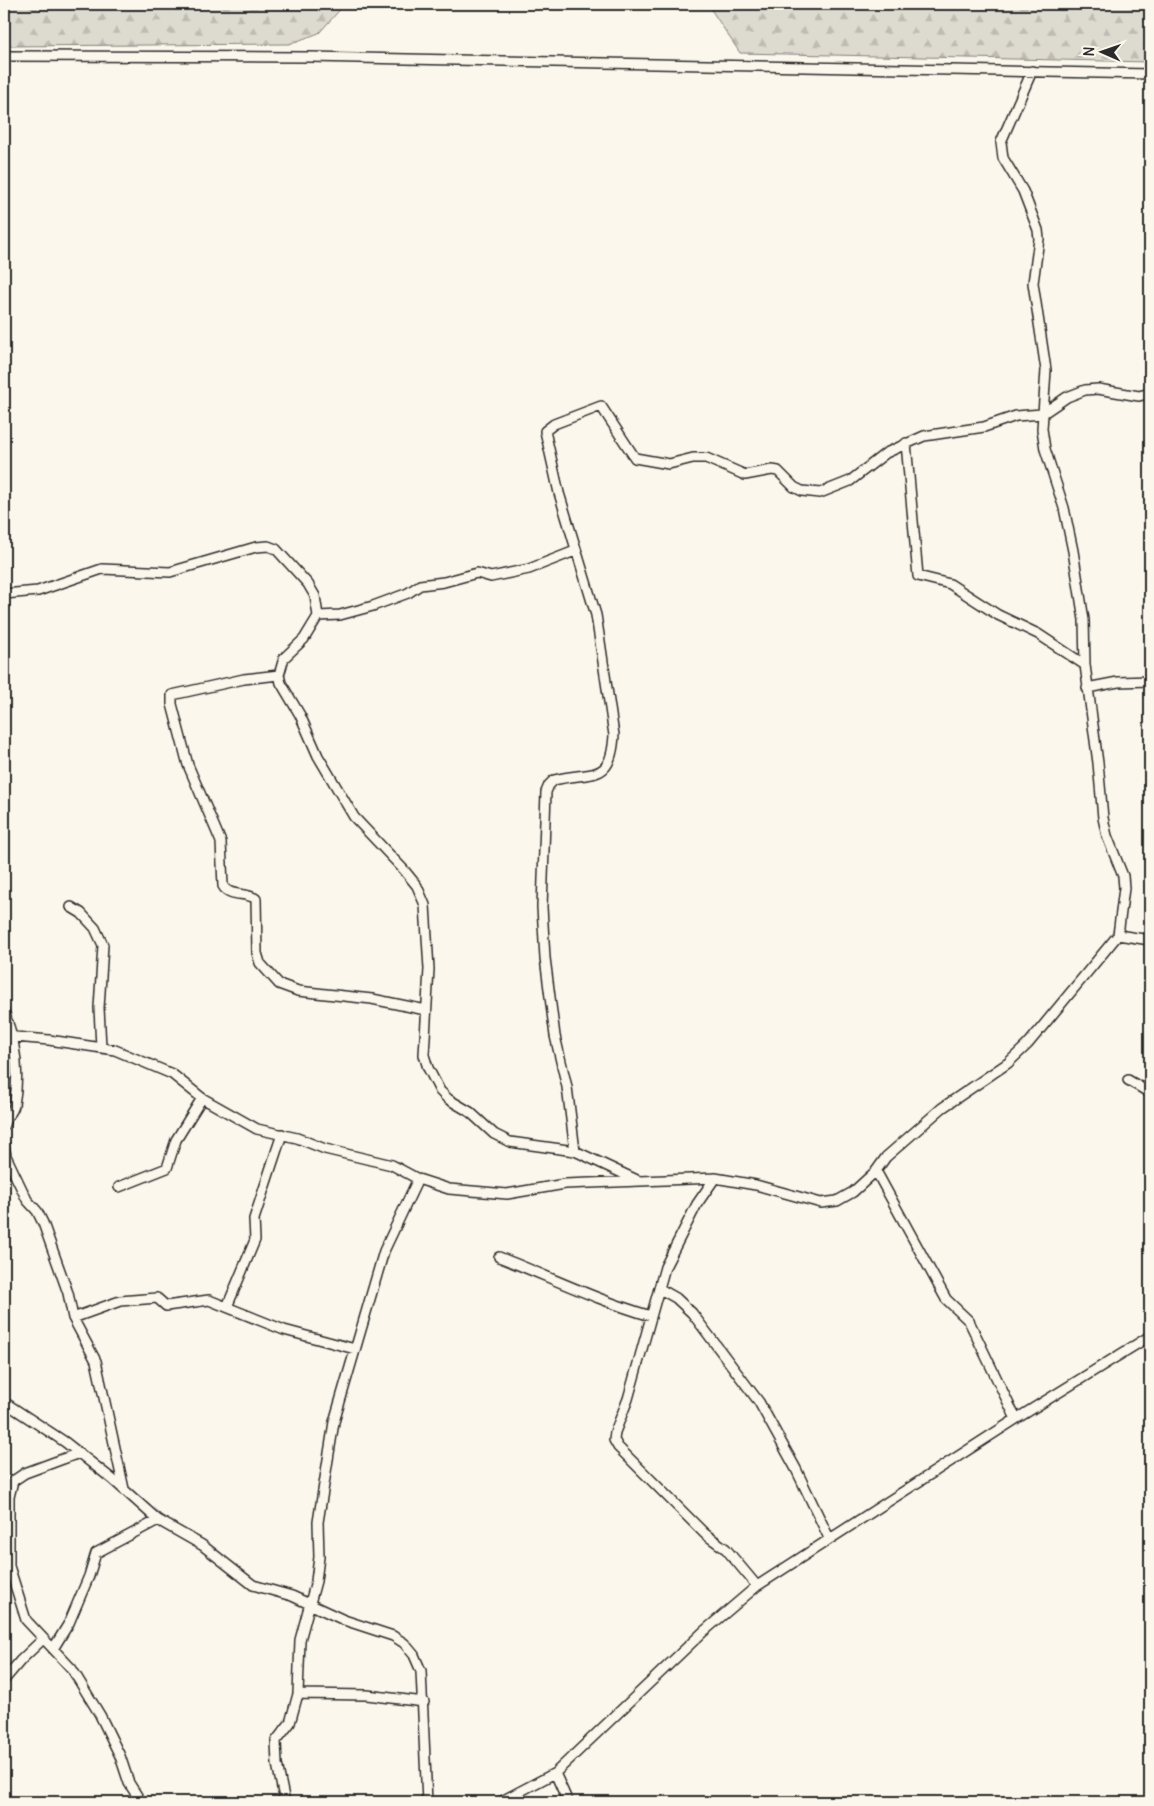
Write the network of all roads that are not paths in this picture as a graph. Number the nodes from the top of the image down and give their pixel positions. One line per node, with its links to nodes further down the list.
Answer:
1 (4, 56): 2 (street)
2 (1032, 71): 3 (street); 5 (street)
3 (1150, 74)
4 (1150, 393): 5 (street)
5 (1042, 414): 6 (street); 10 (street)
6 (906, 443): 7 (street); 10 (street)
7 (575, 551): 9 (street); 28 (street)
8 (4, 594): 9 (street)
9 (318, 616): 11 (street)
10 (1085, 665): 13 (street)
11 (279, 676): 17 (street); 17 (street)
12 (1150, 681): 13 (street)
13 (1088, 688): 15 (street)
14 (71, 907): 21 (street)
15 (1118, 935): 16 (street); 29 (street)
16 (1150, 940)
17 (426, 1010): 28 (street)
18 (4, 1012): 20 (street)
19 (4, 1036): 20 (street)
20 (14, 1036): 21 (street); 25 (street)
21 (101, 1047): 24 (street)
22 (1128, 1080): 23 (street)
23 (1150, 1093)
24 (202, 1098): 26 (street); 33 (street)
25 (4, 1125)
26 (282, 1134): 31 (street); 36 (street)
27 (4, 1145): 38 (street)
28 (575, 1151): 32 (street)
29 (876, 1171): 30 (street); 42 (street)
30 (715, 1178): 32 (street); 35 (street)
31 (418, 1179): 32 (street); 40 (street)
32 (639, 1181)
33 (119, 1187)
34 (499, 1257): 37 (street)
35 (660, 1289): 37 (street); 46 (street)
36 (227, 1307): 38 (street); 40 (street)
37 (651, 1316): 47 (street)
38 (74, 1318): 44 (street)
39 (1150, 1336): 42 (street)
40 (355, 1349): 48 (street)
41 (4, 1402): 43 (street)
42 (1016, 1419): 46 (street)
43 (78, 1452): 44 (street); 49 (street)
44 (124, 1490): 45 (street)
45 (158, 1520): 48 (street); 50 (street)
46 (829, 1538): 47 (street)
47 (757, 1586): 54 (street)
48 (310, 1606): 52 (street); 53 (street)
49 (43, 1639): 50 (street); 51 (street)
50 (53, 1649): 55 (street)
51 (4, 1680)
52 (298, 1694): 53 (street); 56 (street)
53 (424, 1702): 57 (street)
54 (555, 1773): 58 (street); 59 (street)
55 (141, 1802)
56 (285, 1802)
57 (427, 1802)
58 (500, 1802)
59 (568, 1802)

